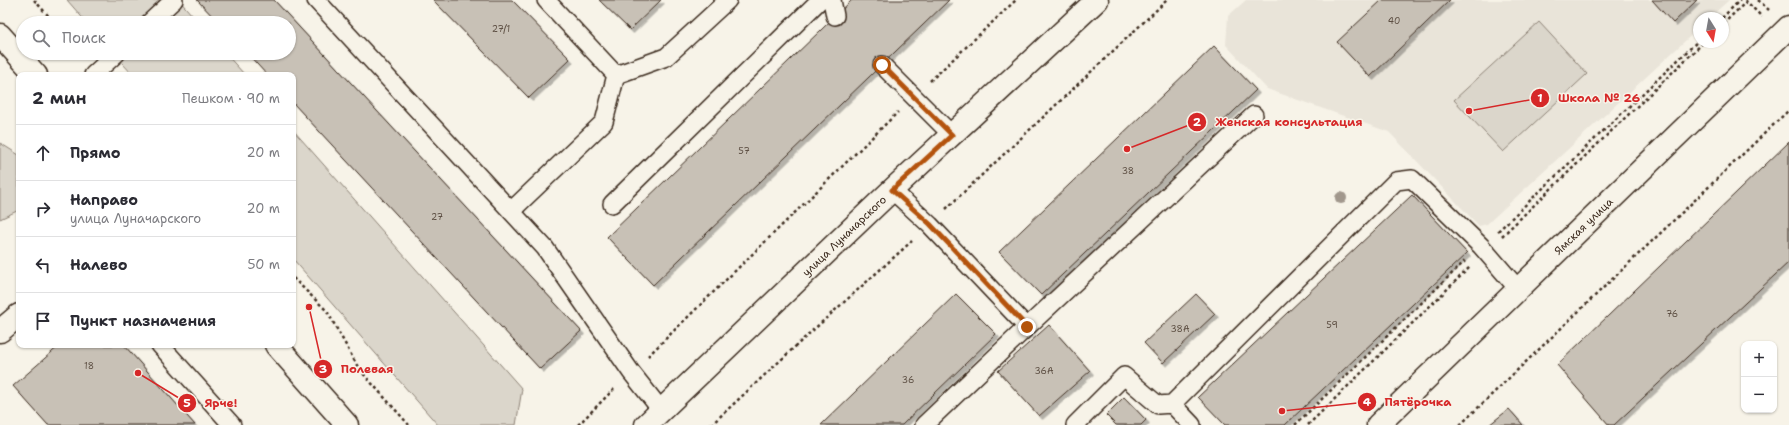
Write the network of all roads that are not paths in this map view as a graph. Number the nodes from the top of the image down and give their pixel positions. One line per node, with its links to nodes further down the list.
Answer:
1 (174, 0): 7 (lane)
2 (316, 0): 21 (lane)
3 (546, 0): 16 (lane)
4 (728, 0): 16 (lane)
5 (820, 0): 20 (lane)
6 (1097, 0): 18 (main road, улица Луначарского)
7 (157, 16)
8 (1789, 27): 22 (main road, Ямская улица)
9 (0, 35): 10 (main road)
10 (16, 53)
11 (22, 60): 14 (main road)
12 (109, 60): 15 (lane)
13 (882, 65): 18 (lane)
14 (33, 72)
15 (96, 72)
16 (616, 75): 21 (lane)
17 (1254, 116): 24 (lane)
18 (952, 135): 19 (main road, улица Луначарского)
19 (892, 190): 24 (lane); 29 (main road, улица Луначарского)
20 (612, 204)
21 (511, 211): 29 (lane)
22 (1518, 289): 28 (lane); 36 (main road, Ямская улица)
23 (16, 318): 25 (main road)
24 (1027, 327): 33 (lane)
25 (0, 331)
26 (163, 348): 30 (lane)
27 (279, 348): 31 (main road)
28 (1172, 404): 34 (lane); 35 (lane)
29 (661, 410): 32 (main road, улица Луначарского)
30 (232, 425)
31 (347, 425)
32 (646, 425)
33 (924, 425)
34 (1075, 425)
35 (1192, 425)
36 (1378, 425)

